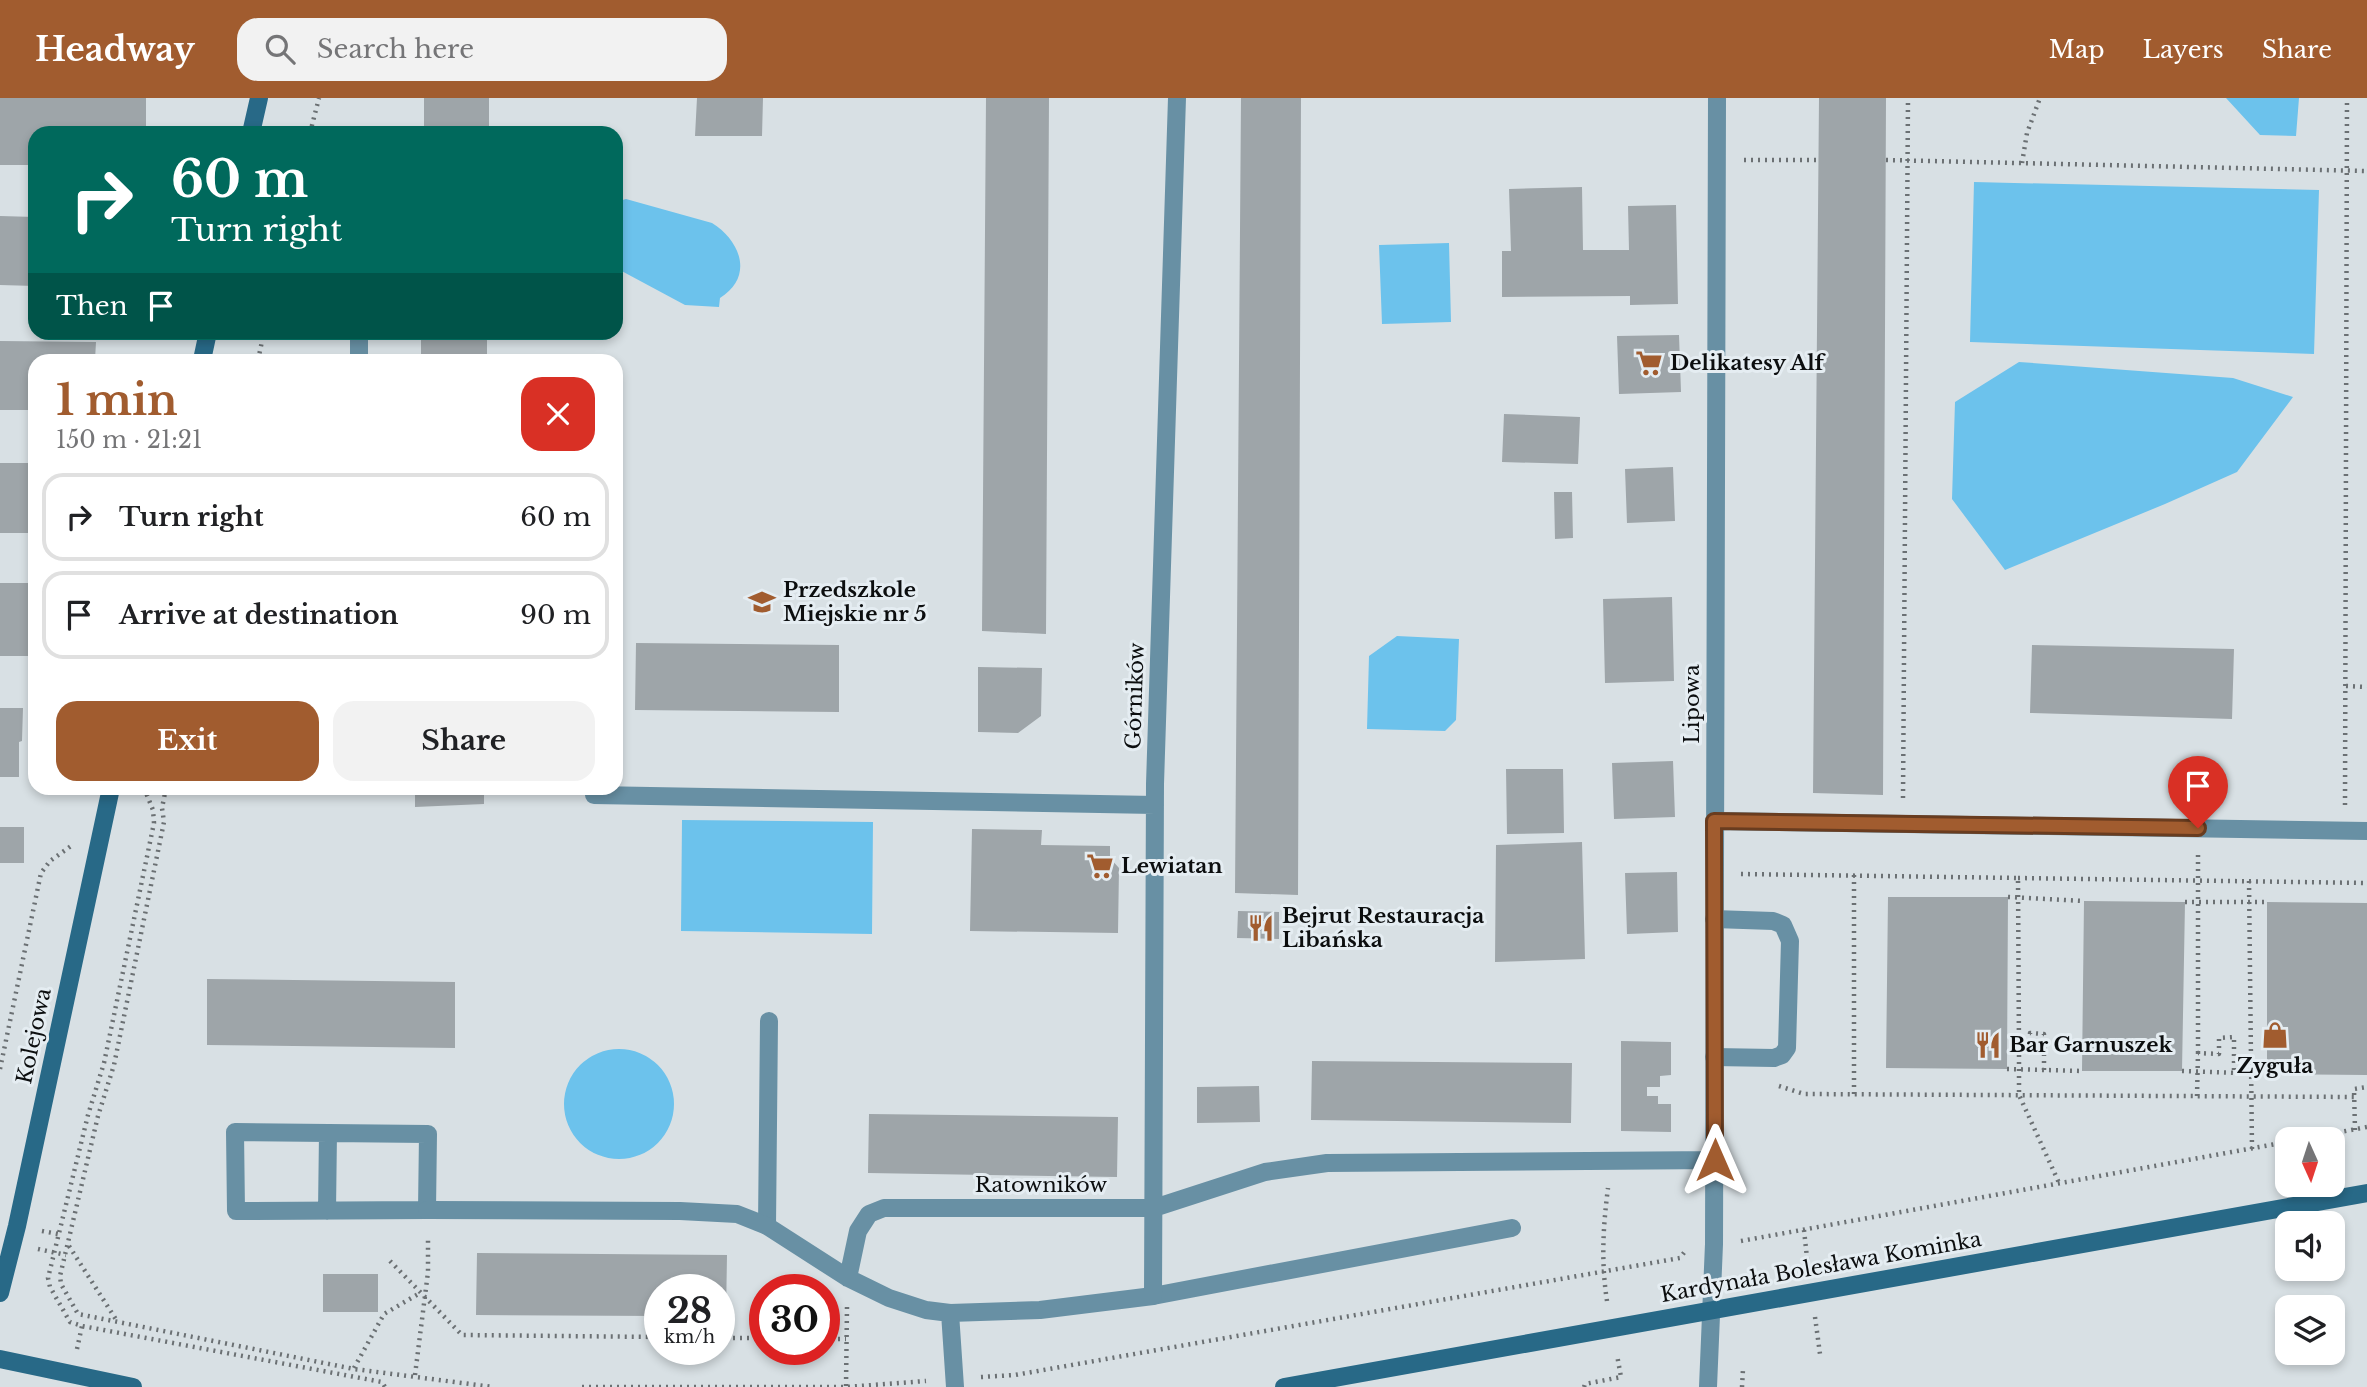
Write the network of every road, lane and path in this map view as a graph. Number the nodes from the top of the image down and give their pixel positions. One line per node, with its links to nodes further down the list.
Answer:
1 (259, 98): 8 (street)
2 (318, 98): 9 (path)
3 (1177, 98): 23 (street, Górników)
4 (1717, 98): 10 (street, Lipowa)
5 (1908, 98): 13 (path)
6 (2039, 98): 14 (path)
7 (2347, 98): 15 (path)
8 (253, 126)
9 (312, 126)
10 (1716, 160): 11 (path); 24 (street, Lipowa)
11 (1818, 160)
12 (1886, 160): 13 (path)
13 (1908, 160): 14 (path); 26 (path)
14 (2022, 163): 15 (path)
15 (2345, 171): 16 (path); 17 (path)
16 (2367, 171)
17 (2346, 687): 18 (path); 28 (path)
18 (2367, 687)
19 (109, 795): 25 (street, Kolejowa)
20 (146, 795): 96 (path)
21 (165, 795): 75 (path)
22 (594, 795): 23 (street)
23 (1156, 805): 69 (street, Górników)
24 (1714, 821): 26 (street); 30 (street, Lipowa)
25 (103, 824): 45 (path); 79 (street, Kolejowa)
26 (1902, 824): 27 (street)
27 (2198, 828): 28 (street); 33 (path)
28 (2345, 831): 29 (street)
29 (2367, 831)
30 (1714, 873): 31 (path); 40 (street, Lipowa)
31 (1854, 875): 32 (path); 54 (path)
32 (2018, 878): 33 (path); 42 (path)
33 (2198, 881): 34 (path); 43 (path)
34 (2249, 881): 35 (path); 57 (path)
35 (2367, 883)
36 (2008, 897): 37 (path, bridge)
37 (2084, 901)
38 (2185, 902): 39 (path, bridge)
39 (2267, 902)
40 (1714, 919): 44 (street, Lipowa); 44 (street)
41 (769, 1021): 72 (street)
42 (2019, 1051): 47 (path); 55 (path)
43 (2197, 1053): 50 (path); 56 (path)
44 (1714, 1057): 65 (street, Lipowa)
45 (0, 1069)
46 (2007, 1069): 47 (path, bridge)
47 (2044, 1070): 48 (path, bridge)
48 (2082, 1071)
49 (2182, 1071): 50 (path, bridge)
50 (2234, 1072): 51 (path, bridge)
51 (2267, 1074)
52 (1777, 1086): 54 (path)
53 (2367, 1087): 58 (path)
54 (1854, 1094): 55 (path)
55 (2019, 1095): 56 (path); 67 (path)
56 (2197, 1096): 57 (path)
57 (2251, 1097): 58 (path); 64 (path)
58 (2354, 1097): 60 (path)
59 (2367, 1127): 60 (path)
60 (2355, 1130): 61 (path)
61 (2345, 1132)
62 (328, 1133): 70 (street); 71 (street); 71 (street)
63 (2275, 1144): 64 (path)
64 (2252, 1149): 67 (path)
65 (1715, 1160): 66 (street, Ratowników); 74 (street, Lipowa)
66 (1612, 1161): 69 (street, Ratowników); 77 (path)
67 (2060, 1185): 74 (path)
68 (2367, 1193): 82 (street, Kardynała Bolesława Kominka)
69 (1154, 1208): 78 (street, Ratowników); 81 (street, Górników)
70 (427, 1210): 71 (street); 72 (street); 80 (path)
71 (327, 1211)
72 (767, 1226): 78 (street)
73 (1512, 1228): 81 (street)
74 (1714, 1244): 77 (path); 82 (street, Lipowa)
75 (69, 1246): 84 (path); 84 (path)
76 (390, 1261): 80 (path)
77 (1602, 1270): 93 (path)
78 (848, 1278): 83 (street); 88 (path)
79 (0, 1293)
80 (423, 1295): 86 (path); 90 (path); 92 (path)
81 (1153, 1296): 83 (street)
82 (1711, 1311): 85 (street, Kardynała Bolesława Kominka); 101 (street, Lipowa)
83 (950, 1313): 93 (street)
84 (118, 1322): 90 (path)
85 (1612, 1328): 94 (path); 100 (street, Kardynała Bolesława Kominka)
86 (644, 1337)
87 (840, 1339): 88 (path)
88 (846, 1339): 99 (path)
89 (0, 1359): 95 (street)
90 (354, 1369): 92 (path)
91 (1743, 1370): 102 (path)
92 (415, 1375): 97 (path)
93 (954, 1383): 99 (path)
94 (1583, 1386)
95 (133, 1387)
96 (385, 1387)
97 (493, 1387)
98 (582, 1387): 99 (path)
99 (846, 1387)
100 (1284, 1387)
101 (1708, 1387)
102 (1742, 1387)

